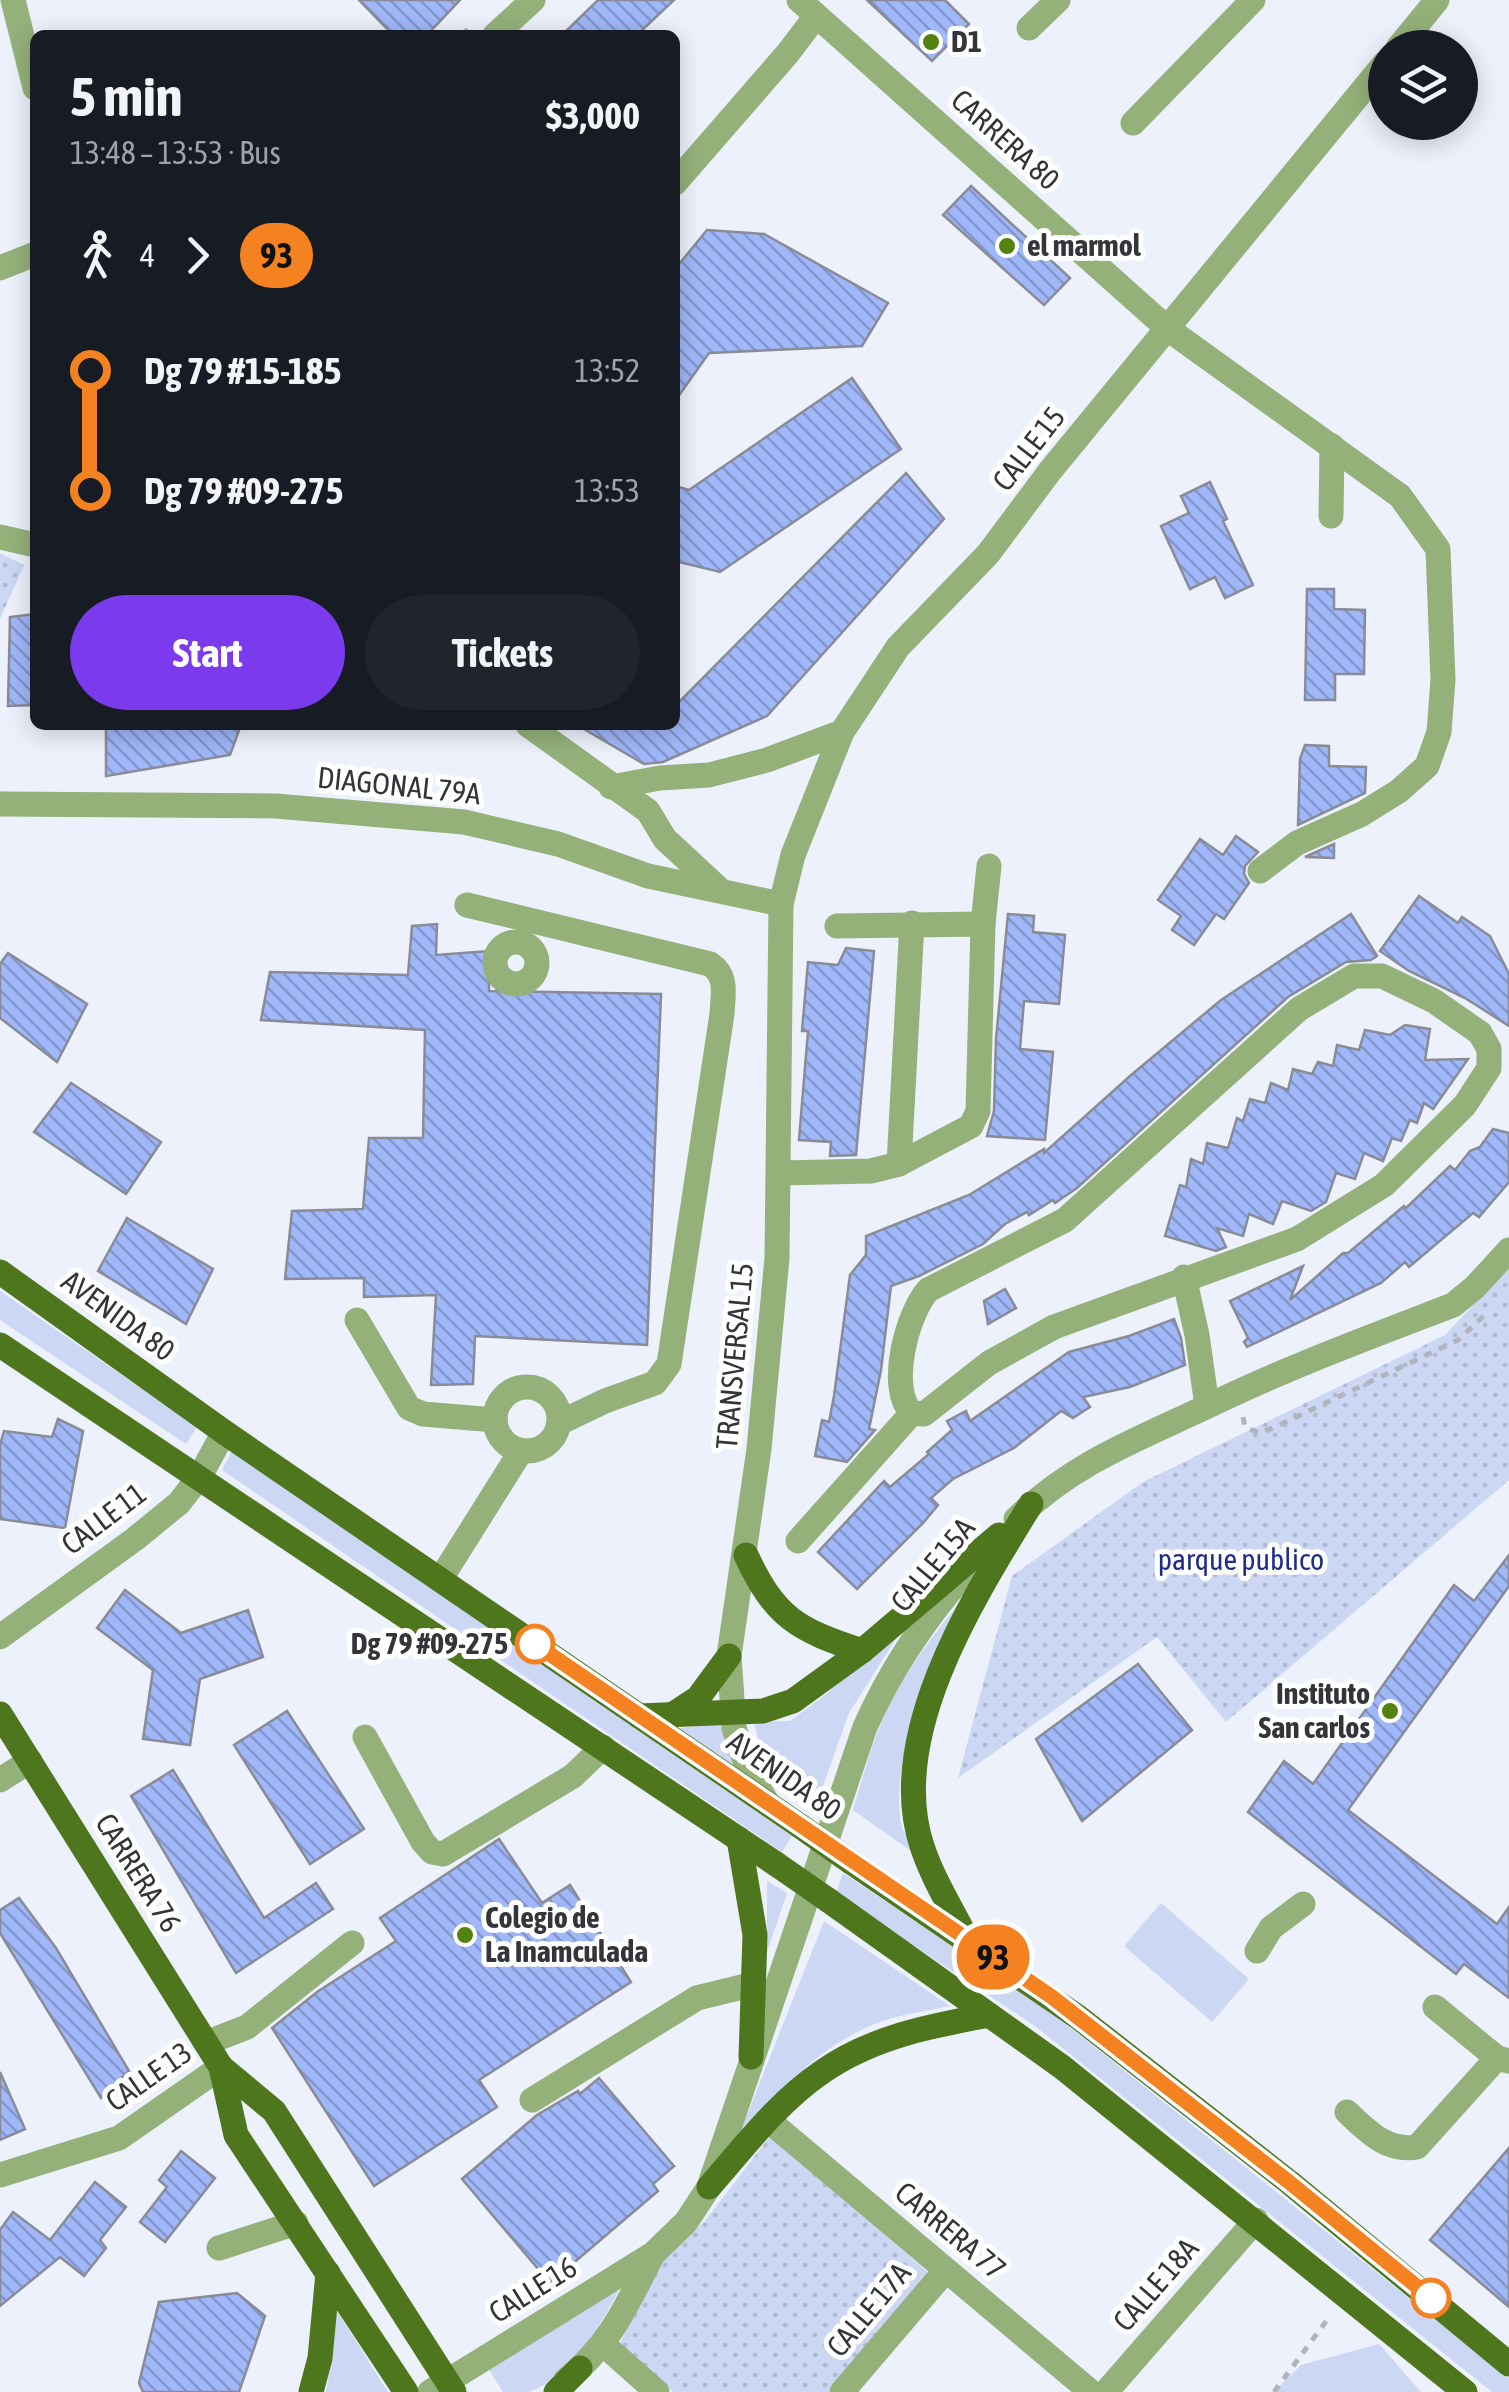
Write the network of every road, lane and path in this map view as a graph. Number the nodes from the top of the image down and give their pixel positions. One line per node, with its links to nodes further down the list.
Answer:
1 (13, 0): 10 (street)
2 (533, 0): 8 (street)
3 (1058, 0): 7 (street)
4 (1253, 0): 12 (street)
5 (1437, 0): 9 (street)
6 (808, 8): 13 (street); 16 (street, CARRERA 80)
7 (1029, 28)
8 (500, 30)
9 (1413, 30)
10 (30, 68)
11 (1368, 84): 16 (street, CALLE 15)
12 (1133, 122)
13 (680, 167)
14 (30, 256): 15 (street)
15 (0, 268)
16 (1168, 329): 17 (street, CARRERA 80); 22 (street, CALLE 15)
17 (1332, 446): 18 (street); 27 (street, CARRERA 80)
18 (1330, 516)
19 (0, 536): 20 (street)
20 (30, 544)
21 (535, 730): 23 (street)
22 (842, 732): 23 (street); 30 (street, CALLE 15)
23 (611, 787): 25 (street)
24 (0, 804): 28 (street, DIAGONAL 79A)
25 (665, 839): 28 (street); 29 (street)
26 (990, 866): 33 (street)
27 (1260, 870)
28 (648, 876): 29 (street, DIAGONAL 79A)
29 (722, 892): 30 (street, DIAGONAL 79A)
30 (782, 904): 36 (street, TRANSVERSAL 15)
31 (467, 905): 47 (street)
32 (912, 922): 33 (street); 34 (street); 35 (street)
33 (983, 924): 35 (street)
34 (837, 926)
35 (899, 1164): 36 (street)
36 (780, 1174): 54 (street, TRANSVERSAL 15)
37 (1509, 1250): 43 (street, CALLE 15A)
38 (0, 1272): 48 (main road, AVENIDA 80)
39 (1184, 1277): 44 (street); 45 (street); 45 (street)
40 (1489, 1311): 43 (path)
41 (357, 1320): 46 (street)
42 (0, 1345): 50 (main road)
43 (1237, 1390): 44 (street, CALLE 15A)
44 (1208, 1406): 51 (street, CALLE 15A)
45 (912, 1413): 53 (street)
46 (495, 1420): 47 (street); 49 (street)
47 (559, 1424): 49 (street)
48 (224, 1432): 50 (street, CALLE 11); 55 (main road, AVENIDA 80)
49 (521, 1451): 55 (street)
50 (200, 1476): 56 (street, CALLE 11); 64 (main road)
51 (1031, 1504): 52 (street, CALLE 15A); 70 (main road)
52 (999, 1535): 57 (main road); 77 (street, CALLE 15A)
53 (798, 1542)
54 (746, 1555): 57 (main road); 58 (street, TRANSVERSAL 15)
55 (440, 1580): 62 (main road, AVENIDA 80)
56 (0, 1637)
57 (862, 1651): 59 (main road)
58 (730, 1656): 59 (street, TRANSVERSAL 15); 61 (main road)
59 (731, 1712): 61 (main road); 67 (street, TRANSVERSAL 15)
60 (0, 1714): 65 (main road, CARRERA 76)
61 (672, 1714): 62 (main road)
62 (639, 1716): 67 (main road, AVENIDA 80)
63 (366, 1737): 64 (street)
64 (603, 1747): 68 (main road)
65 (30, 1761): 66 (street); 76 (main road, CARRERA 76)
66 (0, 1780)
67 (768, 1804): 70 (main road, AVENIDA 80, bridge)
68 (739, 1839): 73 (main road); 75 (main road, bridge)
69 (1303, 1904): 72 (street)
70 (968, 1940): 93 (main road, AVENIDA 80)
71 (352, 1943): 76 (street)
72 (1258, 1951)
73 (754, 1984): 77 (main road); 80 (street)
74 (1435, 2008): 78 (street)
75 (988, 2015): 82 (main road); 85 (main road)
76 (206, 2043): 79 (main road, CARRERA 76)
77 (751, 2057): 84 (street, CALLE 15A)
78 (1503, 2059): 81 (street)
79 (220, 2067): 83 (street, CALLE 13); 86 (main road, CARRERA 76); 95 (main road, CARRERA 76)
80 (532, 2100)
81 (1347, 2112)
82 (768, 2120): 84 (main road); 89 (street, CARRERA 77)
83 (0, 2175)
84 (709, 2187): 88 (street, CALLE 16)
85 (1256, 2220): 96 (main road); 103 (street, CALLE 18A)
86 (296, 2223): 87 (street); 90 (main road, CARRERA 76)
87 (219, 2248)
88 (653, 2254): 92 (street, CALLE 16); 95 (street, CALLE 16)
89 (946, 2270): 101 (street, CALLE 17A); 102 (street, CARRERA 77)
90 (328, 2274): 97 (main road); 98 (main road, CARRERA 76)
91 (1338, 2306): 104 (path)
92 (604, 2345): 94 (street, CALLE 16); 100 (street)
93 (1509, 2364)
94 (580, 2368): 99 (main road)
95 (444, 2388)
96 (1458, 2389)
97 (311, 2392)
98 (406, 2392)
99 (552, 2392)
100 (657, 2392)
101 (842, 2392)
102 (1091, 2392)
103 (1106, 2392)
104 (1274, 2392)

